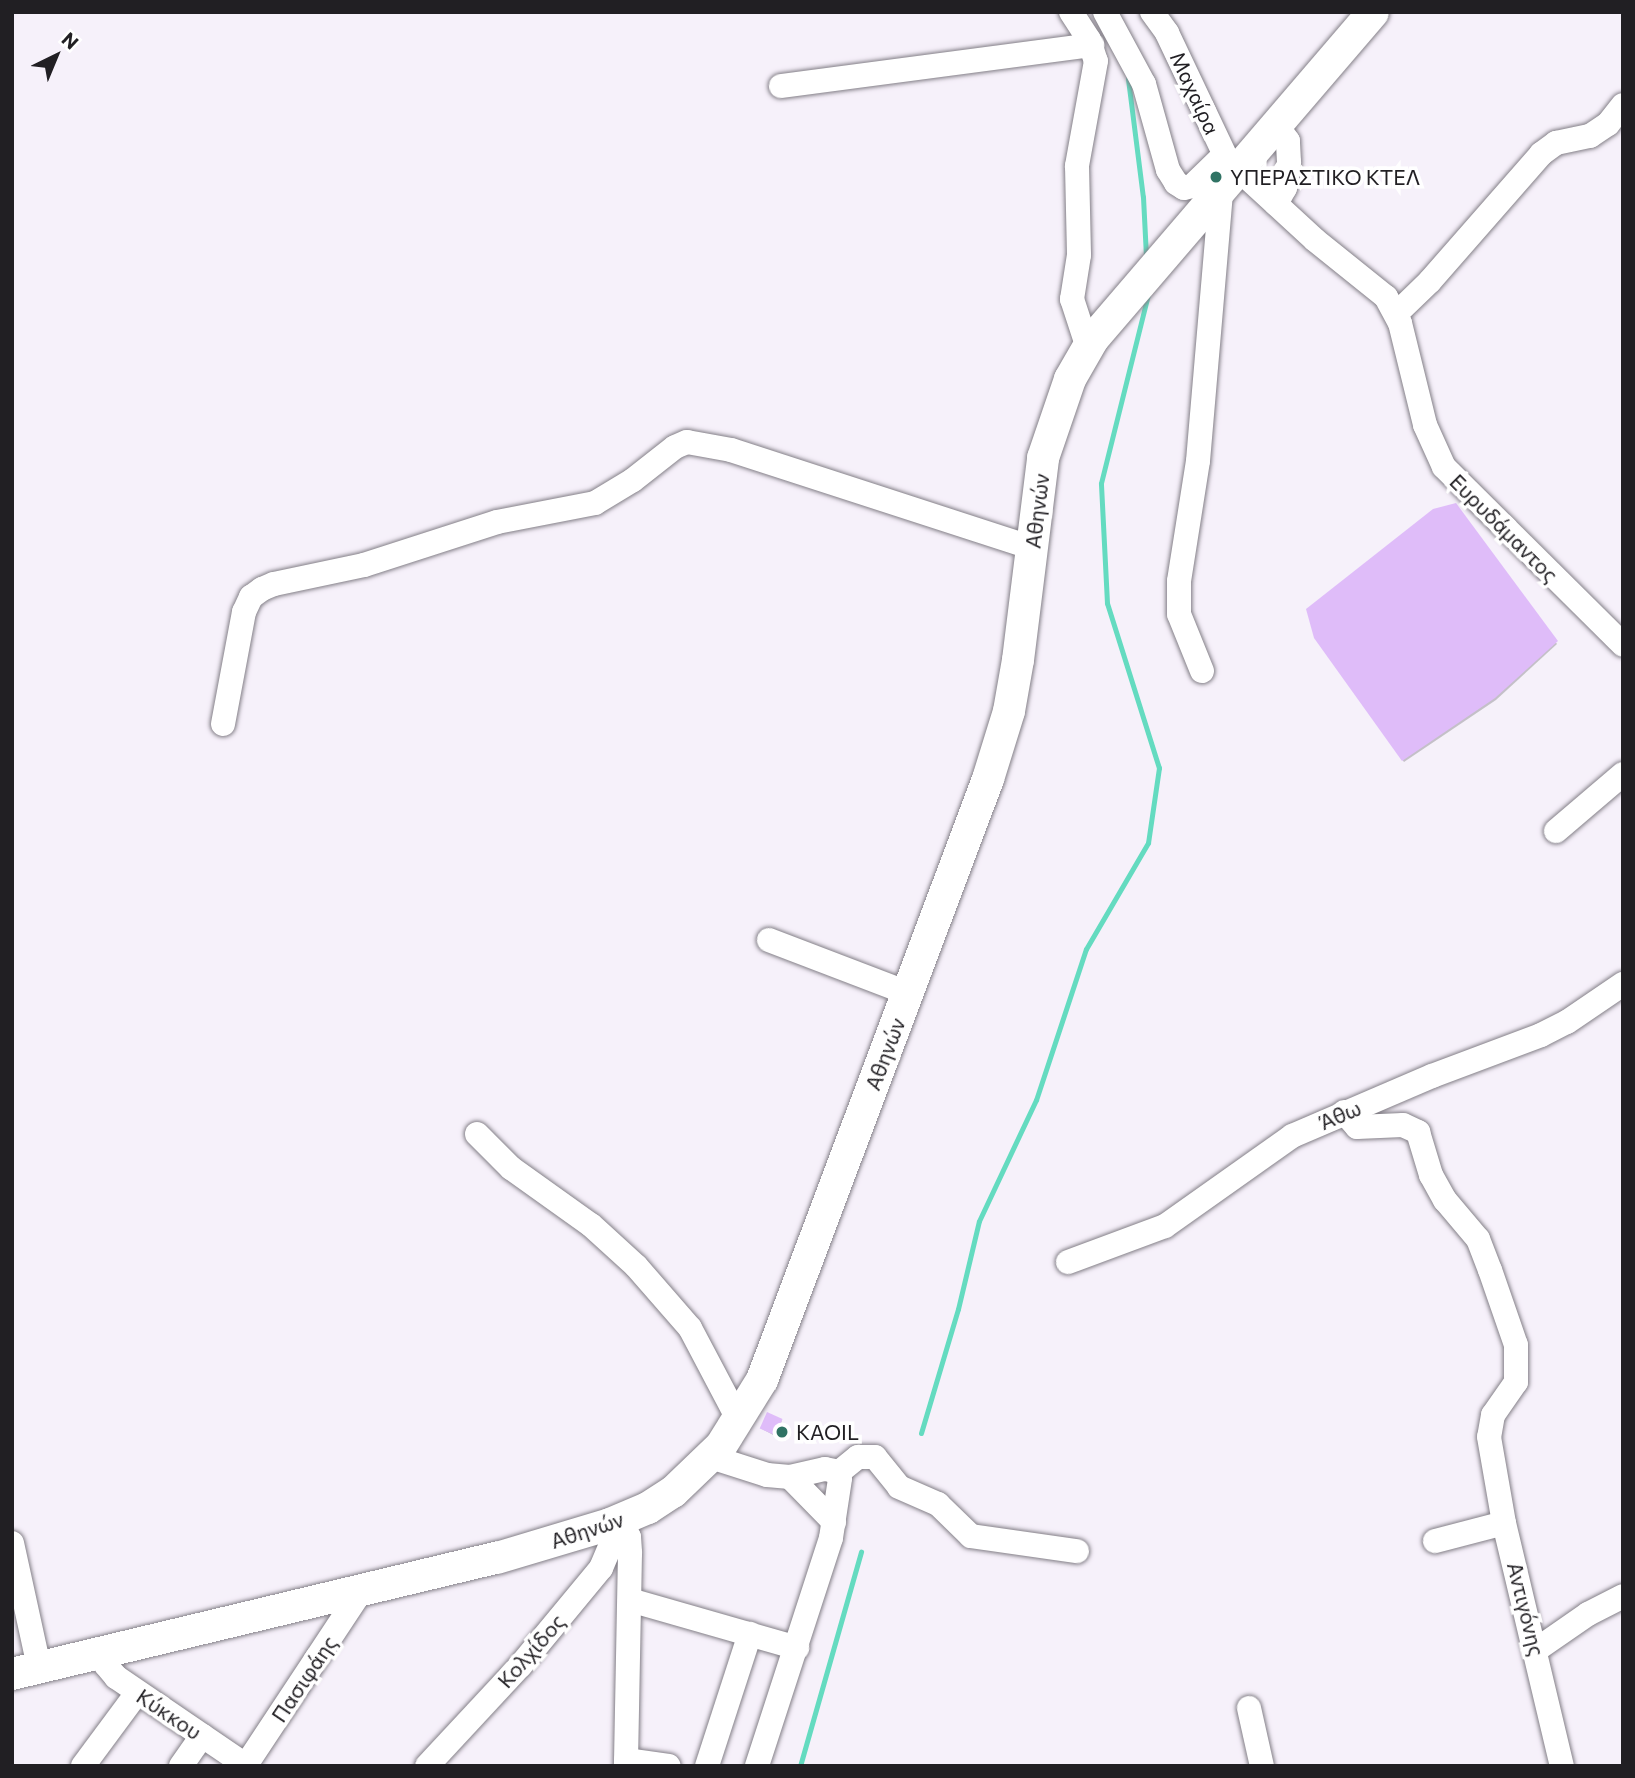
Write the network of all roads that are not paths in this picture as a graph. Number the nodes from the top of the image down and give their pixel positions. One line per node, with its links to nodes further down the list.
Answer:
1 (1071, 12): 5 (street)
2 (1105, 12): 9 (street)
3 (1152, 12): 9 (street, Μαχαίρα)
4 (1373, 12): 8 (main road, Αθηνών)
5 (1091, 45): 6 (street); 12 (street)
6 (781, 86)
7 (1623, 105): 11 (street)
8 (1277, 126): 9 (main road, Αθηνών); 10 (street)
9 (1230, 173): 10 (street, Ευρυδάμαντος); 12 (main road, Αθηνών); 15 (street)
10 (1276, 204): 11 (street, Ευρυδάμαντος)
11 (1396, 314): 14 (street, Ευρυδάμαντος)
12 (1090, 344): 13 (main road, Αθηνών)
13 (1032, 548): 16 (street); 21 (main road, Αθηνών)
14 (1623, 645)
15 (1202, 671)
16 (223, 724)
17 (1623, 774): 18 (street)
18 (1556, 831)
19 (769, 940): 21 (street)
20 (1623, 984): 22 (street, Άθω)
21 (908, 992): 25 (main road, Αθηνών)
22 (1345, 1112): 24 (street, Άθω); 31 (street, Αντιγόνης)
23 (477, 1134): 25 (street)
24 (1068, 1262)
25 (739, 1421): 26 (main road, Αθηνών)
26 (711, 1457): 28 (street); 29 (main road, Αθηνών)
27 (838, 1473): 28 (street); 30 (street); 34 (street)
28 (790, 1477): 30 (street)
29 (616, 1522): 35 (main road, Αθηνών); 37 (street); 50 (street, Κολχίδος)
30 (834, 1522): 39 (street)
31 (1504, 1522): 32 (street); 40 (street, Αντιγόνης)
32 (1435, 1541)
33 (12, 1543): 42 (street)
34 (1077, 1551)
35 (361, 1591): 41 (main road, Αθηνών); 47 (street, Πασιφάης)
36 (1623, 1596): 40 (street)
37 (630, 1600): 38 (street); 46 (street)
38 (750, 1634): 39 (street); 52 (street)
39 (797, 1648): 53 (street)
40 (1536, 1650): 55 (street, Αντιγόνης)
41 (104, 1651): 42 (main road, Αθηνών); 43 (street, Κύκκου)
42 (26, 1670)
43 (137, 1693): 45 (street, Κύκκου); 48 (street)
44 (1249, 1708): 54 (street)
45 (202, 1736): 47 (street, Κύκκου); 49 (street)
46 (626, 1763): 51 (street)
47 (246, 1765)
48 (83, 1766)
49 (181, 1766)
50 (427, 1766)
51 (669, 1766)
52 (707, 1766)
53 (757, 1766)
54 (1262, 1766)
55 (1562, 1766)

